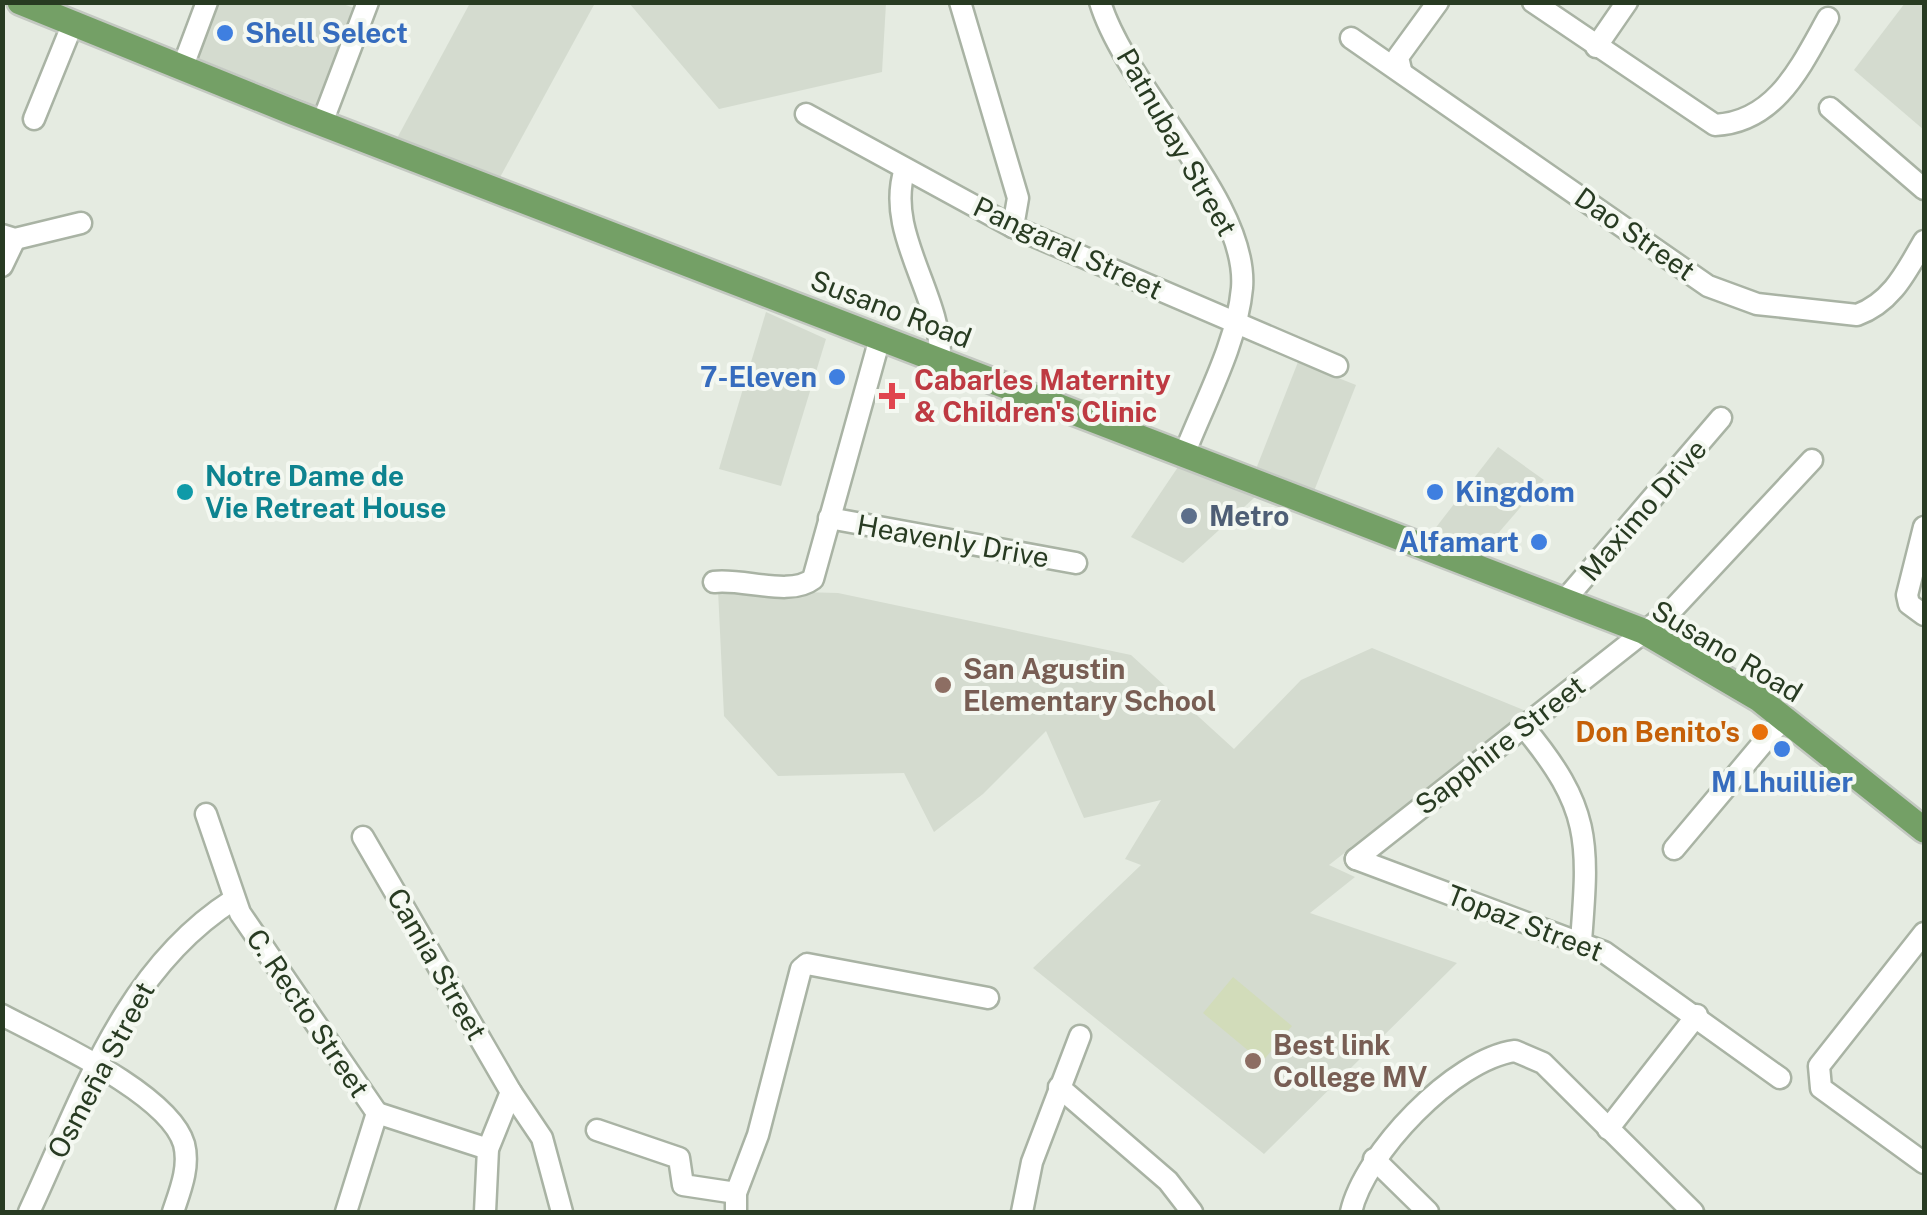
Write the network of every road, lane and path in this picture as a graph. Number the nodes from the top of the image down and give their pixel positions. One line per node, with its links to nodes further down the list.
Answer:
1 (207, 2): 13 (street)
2 (368, 2): 18 (street)
3 (960, 2): 22 (street)
4 (1100, 2): 26 (street, Patnubay Street)
5 (1438, 2): 14 (street)
6 (1532, 2): 12 (street)
7 (1627, 2): 12 (street)
8 (33, 5): 10 (main road, Susano Road)
9 (1828, 18): 12 (street)
10 (73, 23): 13 (main road, Susano Road); 17 (street)
11 (1351, 38): 14 (street, Dao Street)
12 (1596, 47)
13 (182, 66): 18 (main road, Susano Road)
14 (1401, 70): 24 (street, Dao Street)
15 (1830, 108): 20 (street)
16 (806, 114): 19 (street, Pangaral Street)
17 (34, 119)
18 (322, 123): 27 (main road, Susano Road)
19 (905, 169): 22 (street, Pangaral Street); 28 (street)
20 (1924, 188)
21 (81, 223): 23 (street)
22 (1013, 227): 26 (street, Pangaral Street)
23 (9, 237): 25 (street)
24 (1924, 241)
25 (2, 266)
26 (1235, 323): 29 (street, Pangaral Street); 31 (street, Patnubay Street)
27 (880, 338): 28 (main road, Susano Road); 33 (street, Heavenly Drive)
28 (940, 360): 31 (main road, Susano Road)
29 (1337, 366)
30 (1721, 418): 37 (street, Maximo Drive)
31 (1184, 455): 37 (main road, Susano Road)
32 (1812, 460): 39 (street, Sapphire Street)
33 (830, 518): 35 (street, Heavenly Drive); 36 (street, Heavenly Drive)
34 (1924, 527): 38 (street)
35 (1076, 564)
36 (714, 582)
37 (1564, 601): 39 (main road, Susano Road)
38 (1924, 615)
39 (1644, 631): 40 (main road, Susano Road); 41 (street, Sapphire Street)
40 (1784, 718): 43 (main road, Susano Road); 45 (street)
41 (1524, 728): 46 (street, Sapphire Street); 49 (street)
42 (206, 814): 47 (street, C. Recto Street)
43 (1924, 830)
44 (362, 837): 57 (street, Camia Street)
45 (1674, 850)
46 (1356, 859): 49 (street, Topaz Street)
47 (233, 900): 54 (street, Osmeña Street); 58 (street, C. Recto Street)
48 (1924, 934): 63 (street)
49 (1581, 941): 52 (street, Topaz Street)
50 (988, 998): 64 (street)
51 (2, 1015): 54 (street)
52 (1697, 1015): 55 (street, Topaz Street); 59 (street)
53 (1080, 1036): 56 (street)
54 (96, 1068): 65 (street, Osmeña Street); 66 (street)
55 (1780, 1078)
56 (1059, 1087): 70 (street); 71 (street)
57 (511, 1092): 61 (street); 69 (street, Camia Street)
58 (376, 1114): 61 (street); 67 (street, C. Recto Street)
59 (1608, 1129): 62 (street); 74 (street)
60 (597, 1130): 64 (street)
61 (488, 1149): 68 (street)
62 (1374, 1159): 72 (street); 73 (street)
63 (1924, 1163)
64 (736, 1202)
65 (28, 1212)
66 (173, 1212)
67 (346, 1212)
68 (485, 1212)
69 (562, 1212)
70 (1022, 1212)
71 (1192, 1212)
72 (1351, 1212)
73 (1428, 1212)
74 (1693, 1212)

